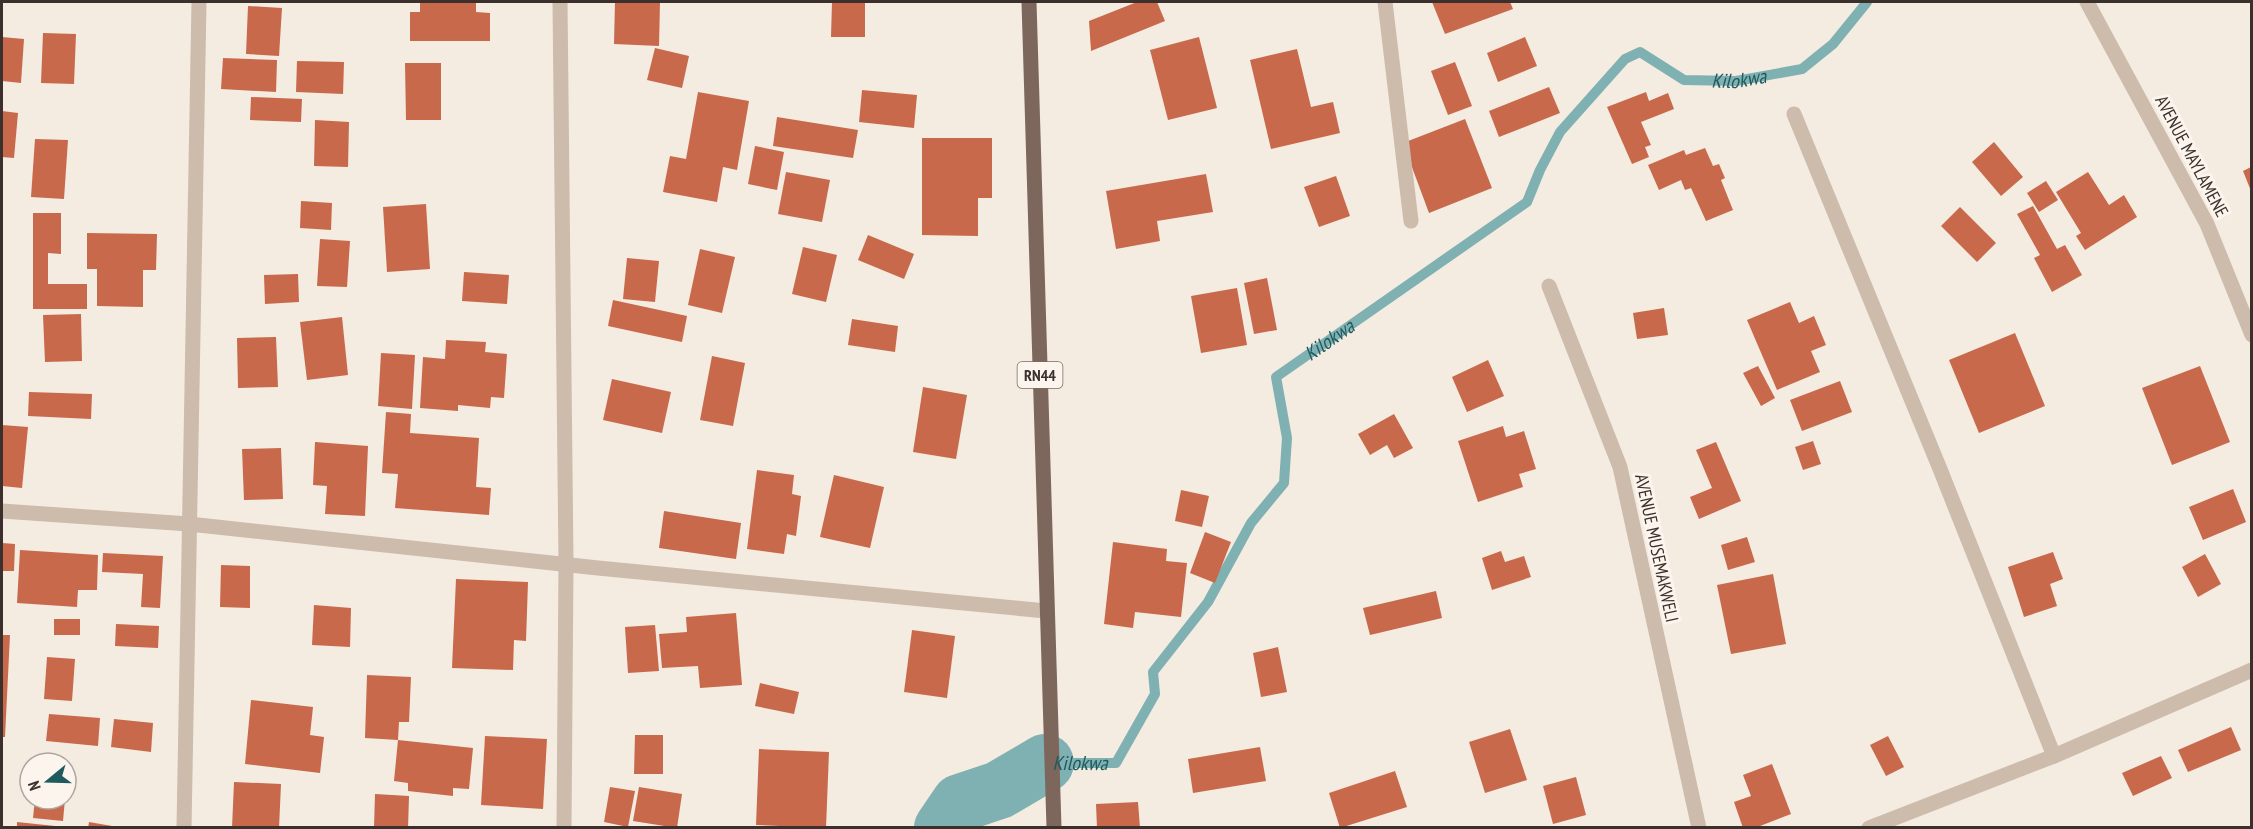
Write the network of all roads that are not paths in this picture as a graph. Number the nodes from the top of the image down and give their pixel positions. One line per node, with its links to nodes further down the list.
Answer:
1 (199, 2): 11 (street)
2 (560, 2): 12 (street)
3 (1029, 2): 13 (main road, RN44)
4 (1385, 2): 7 (street)
5 (2087, 2): 9 (street, AVENUE MAYLAMENE)
6 (1794, 114): 15 (street)
7 (1411, 221)
8 (1549, 286): 19 (street, AVENUE MUSEMAKWELI)
9 (2252, 335)
10 (2, 511): 11 (street)
11 (189, 524): 12 (street); 16 (street)
12 (566, 563): 13 (street); 17 (street)
13 (1046, 611): 18 (main road, RN44)
14 (2252, 670): 15 (street)
15 (2054, 756): 20 (street)
16 (184, 828)
17 (564, 828)
18 (1054, 828)
19 (1699, 828)
20 (1869, 828)

